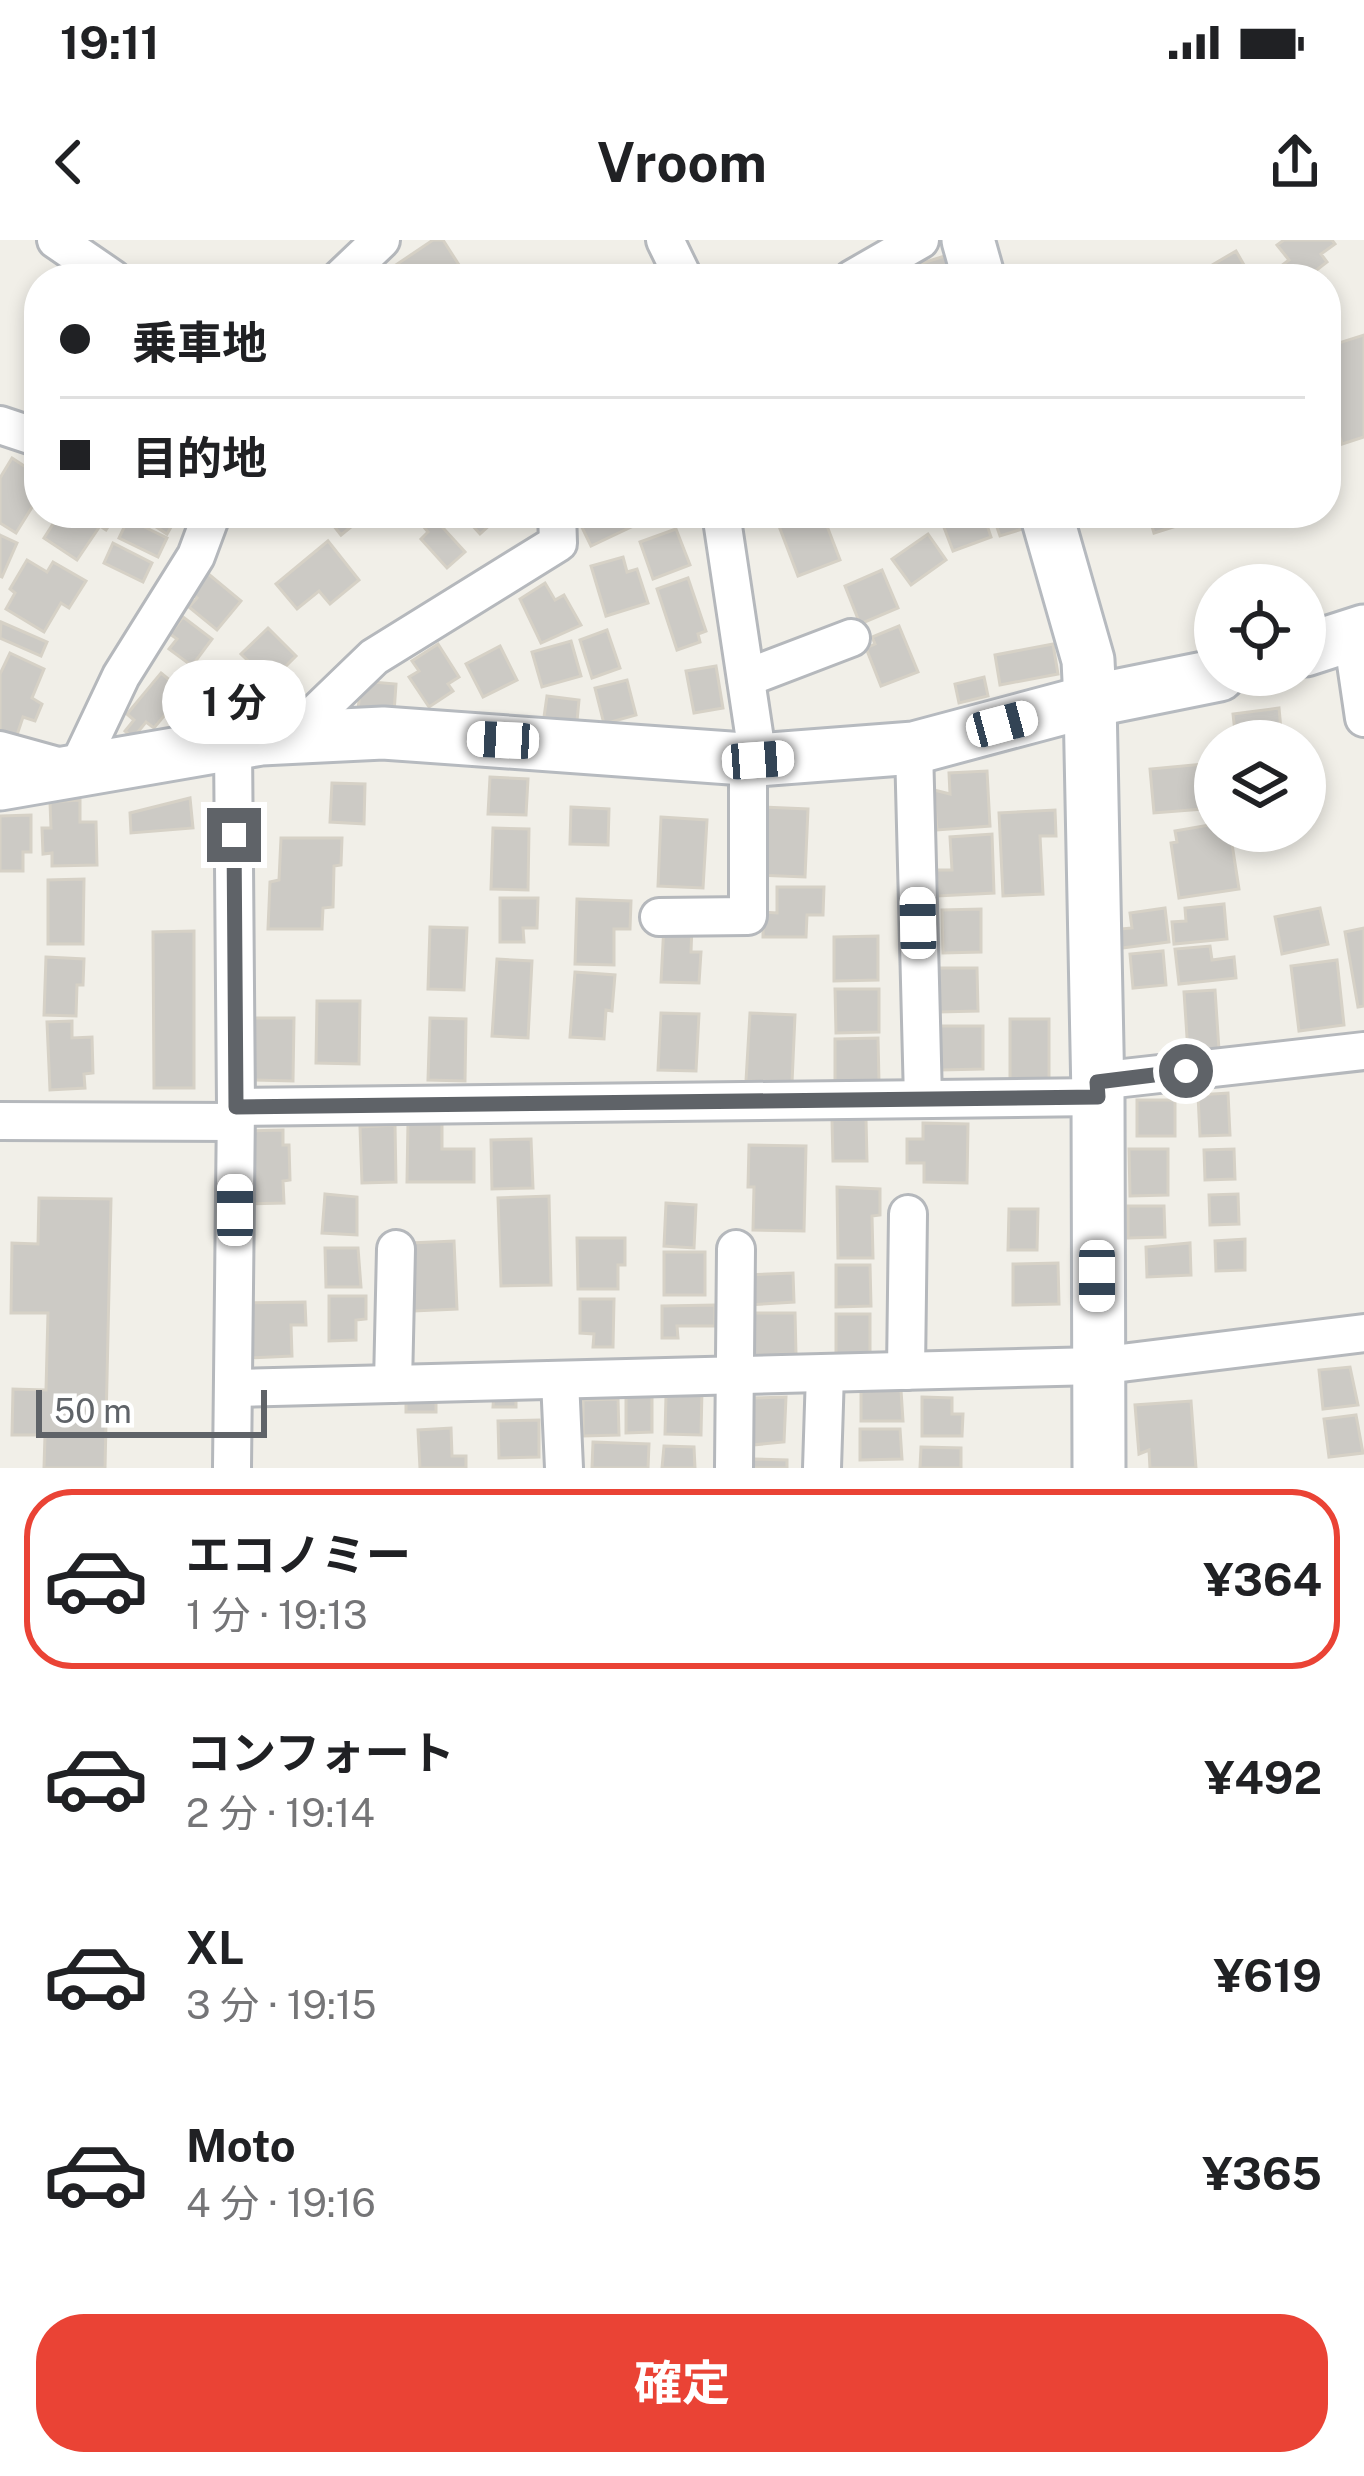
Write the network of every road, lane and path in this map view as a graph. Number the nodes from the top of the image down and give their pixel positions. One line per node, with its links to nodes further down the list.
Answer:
1 (56, 240): 4 (street)
2 (381, 240): 5 (street)
3 (920, 240): 6 (street)
4 (91, 264)
5 (356, 264)
6 (878, 264)
7 (206, 528): 22 (street)
8 (558, 528): 17 (street)
9 (723, 528): 13 (street)
10 (1050, 528): 15 (street)
11 (851, 638): 13 (street)
12 (1340, 639): 16 (street)
13 (746, 678): 21 (street)
14 (1194, 680): 15 (street)
15 (1090, 701): 19 (street); 26 (street)
16 (1364, 718)
17 (290, 738): 18 (street); 21 (street)
18 (233, 744): 22 (street); 28 (street)
19 (914, 748): 21 (street); 27 (street)
20 (0, 750): 22 (street)
21 (753, 760): 24 (street)
22 (76, 771): 23 (street)
23 (0, 784)
24 (658, 917)
25 (1364, 1051): 26 (street)
26 (1098, 1089): 27 (street); 34 (street)
27 (923, 1100): 28 (street)
28 (236, 1115): 29 (street); 40 (street)
29 (0, 1120)
30 (908, 1214): 35 (street)
31 (396, 1250): 39 (street)
32 (736, 1250): 37 (street)
33 (1364, 1333): 34 (street)
34 (1097, 1366): 35 (street); 45 (street)
35 (906, 1371): 36 (street)
36 (825, 1373): 37 (street); 44 (street)
37 (734, 1375): 38 (street); 43 (street)
38 (560, 1380): 39 (street); 42 (street)
39 (392, 1384): 40 (street)
40 (233, 1388): 41 (street)
41 (232, 1468)
42 (564, 1468)
43 (734, 1468)
44 (822, 1468)
45 (1099, 1468)

